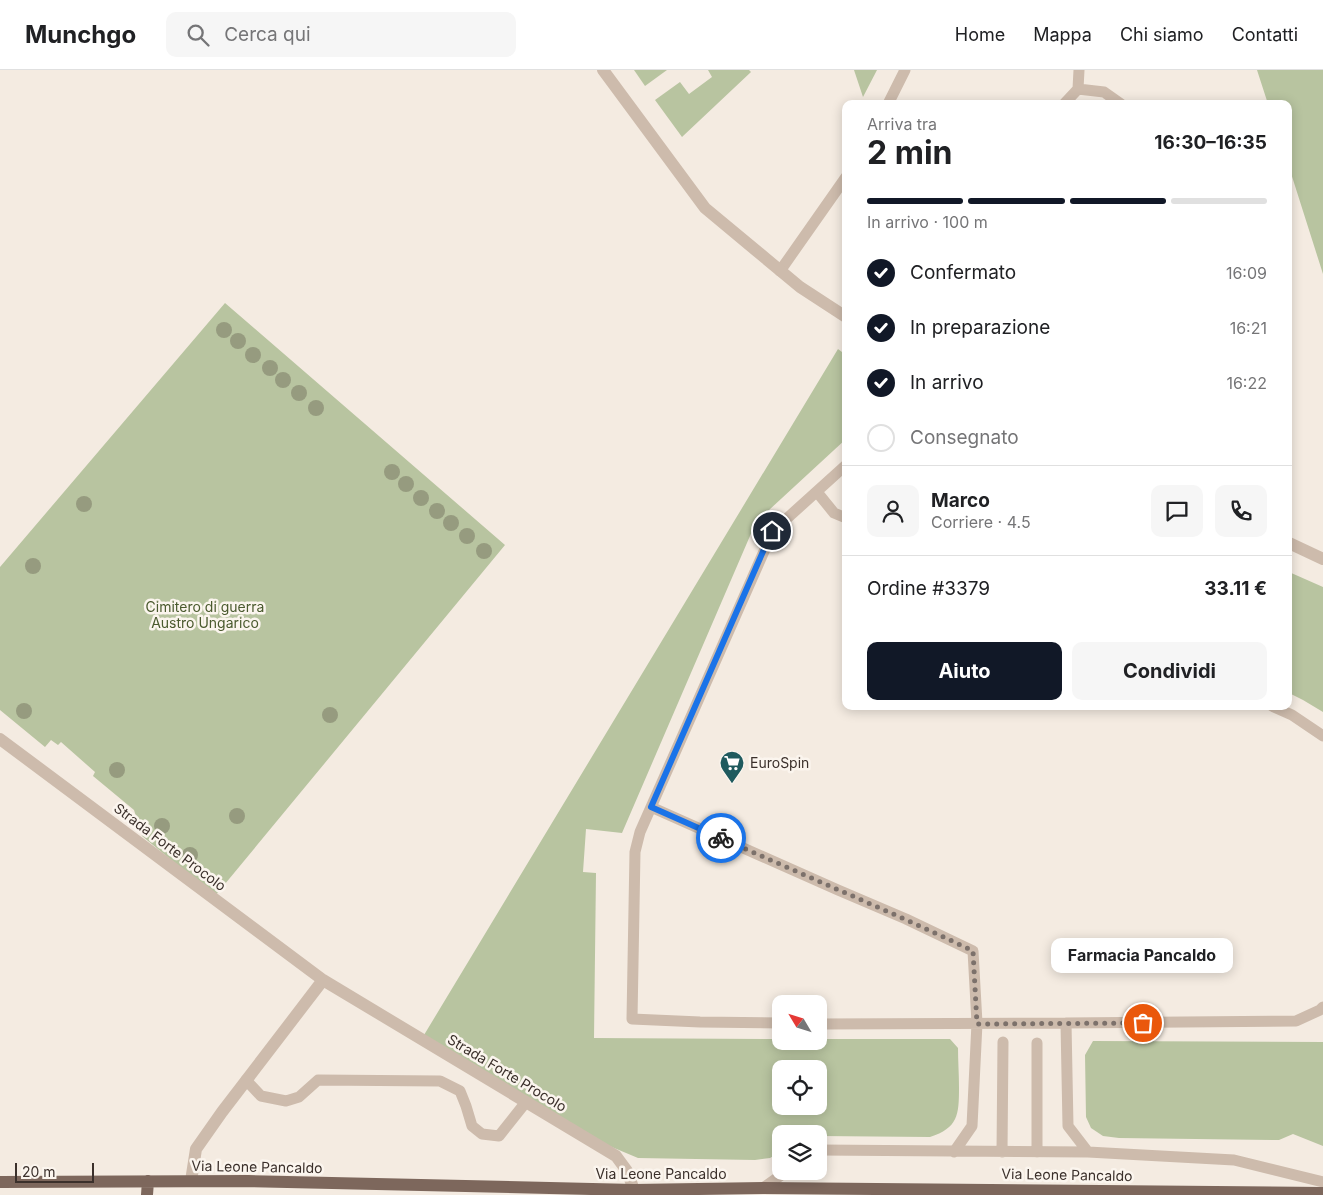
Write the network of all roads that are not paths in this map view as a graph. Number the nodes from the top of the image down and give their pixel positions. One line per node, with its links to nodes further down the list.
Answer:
1 (603, 70): 9 (street)
2 (906, 70): 5 (lane)
3 (1079, 70): 4 (lane)
4 (1078, 89): 6 (lane); 7 (lane)
5 (890, 100)
6 (1068, 100)
7 (1115, 100)
8 (842, 183): 9 (lane)
9 (780, 271): 10 (street)
10 (842, 314)
11 (842, 469): 12 (lane)
12 (817, 492): 13 (lane); 19 (lane)
13 (842, 516)
14 (1292, 544): 15 (street)
15 (1323, 559)
16 (1281, 710): 17 (lane)
17 (1323, 736)
18 (0, 739): 20 (street, Strada Forte Procolo)
19 (651, 807): 22 (lane); 25 (lane)
20 (323, 980): 28 (street); 29 (street, Strada Forte Procolo)
21 (1322, 1010): 23 (lane)
22 (772, 1023)
23 (1066, 1023): 25 (lane); 34 (lane)
24 (828, 1024): 25 (lane)
25 (977, 1024): 31 (lane)
26 (1004, 1042): 32 (lane)
27 (1037, 1043): 33 (lane)
28 (246, 1080): 29 (lane); 37 (street)
29 (526, 1102): 41 (street, Strada Forte Procolo)
30 (827, 1150): 31 (lane)
31 (954, 1152): 32 (lane)
32 (1002, 1152): 33 (lane)
33 (1037, 1152): 34 (lane)
34 (1088, 1152): 39 (lane)
35 (774, 1180): 40 (lane)
36 (148, 1181): 37 (main road, Via Leone Pancaldo); 38 (main road, Via Leone Pancaldo); 43 (main road)
37 (191, 1181): 41 (main road, Via Leone Pancaldo)
38 (0, 1182)
39 (1323, 1182)
40 (763, 1188): 41 (main road, Via Leone Pancaldo); 42 (main road, Via Leone Pancaldo)
41 (634, 1190)
42 (1323, 1193)
43 (147, 1195)

